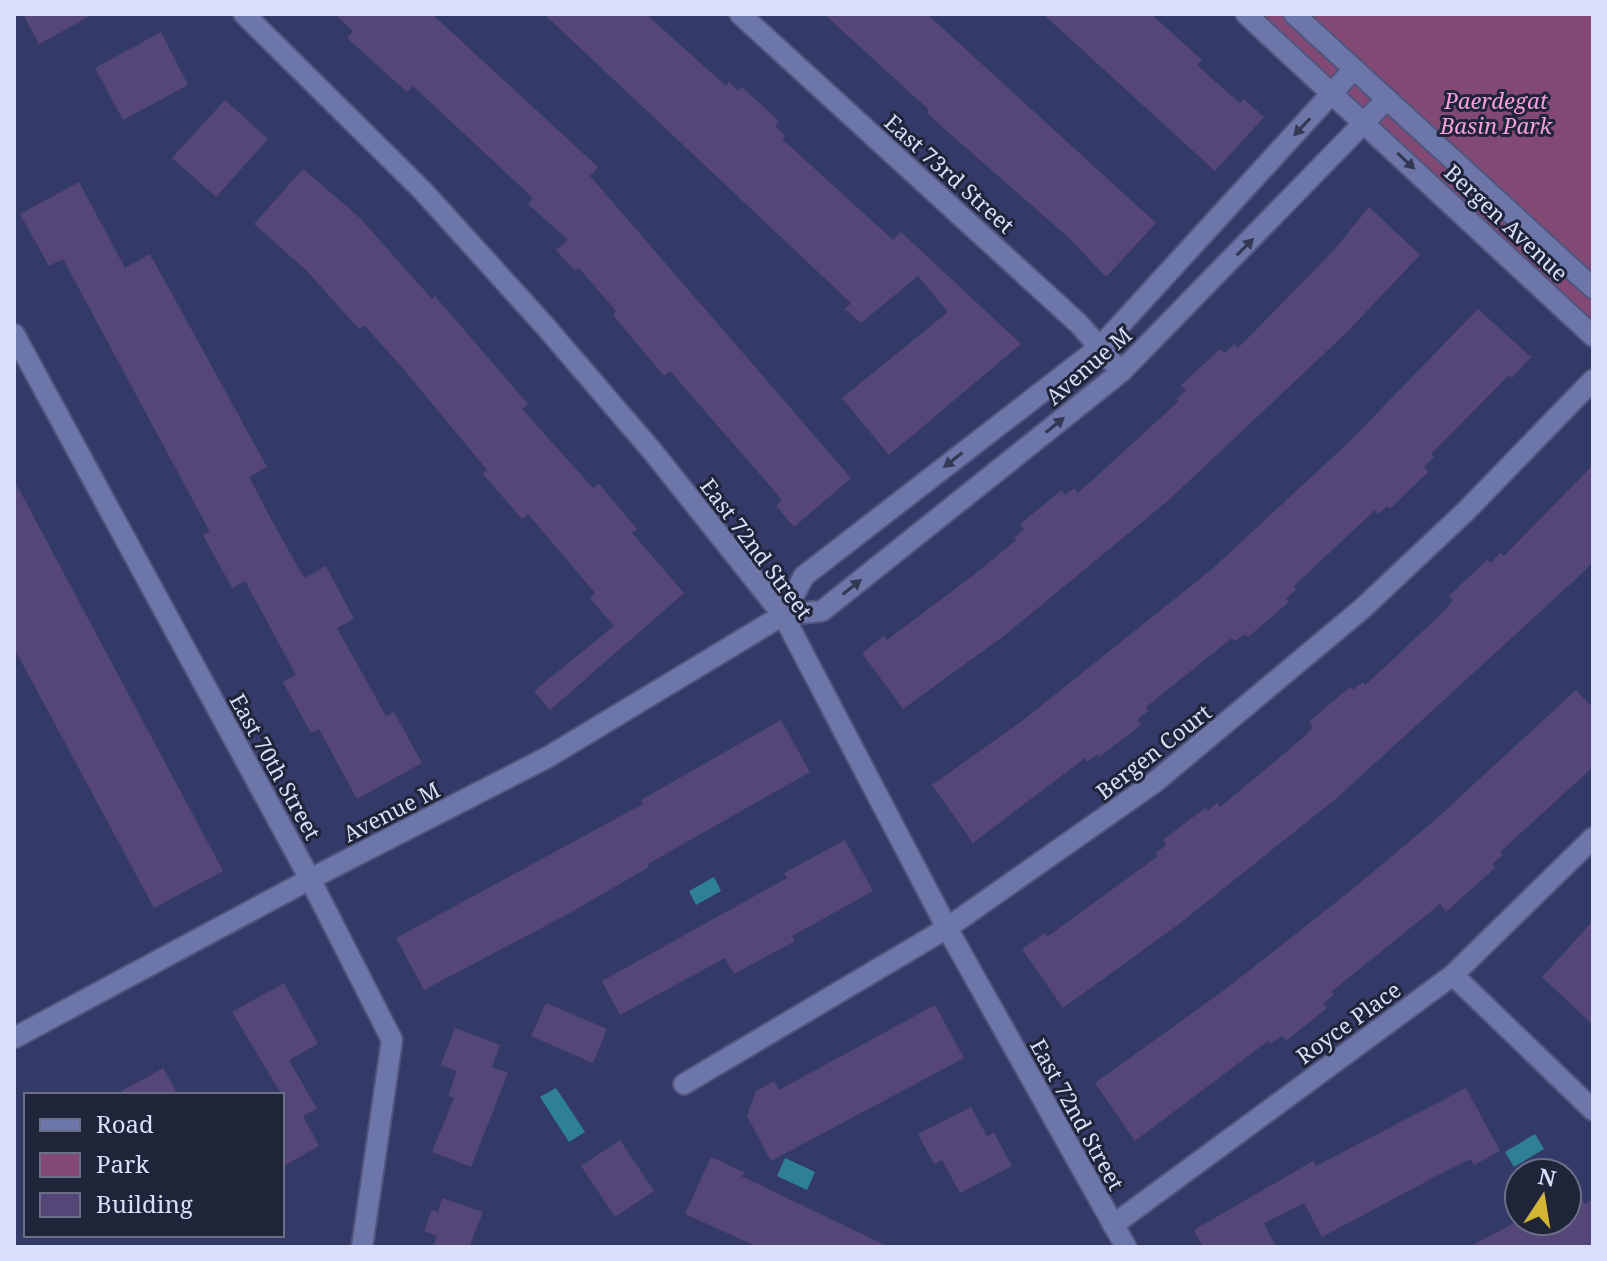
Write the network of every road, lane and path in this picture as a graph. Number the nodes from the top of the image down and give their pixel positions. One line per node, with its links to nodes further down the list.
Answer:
1 (244, 14): 15 (street, East 72nd Street)
2 (740, 14): 12 (street, East 73rd Street)
3 (1246, 14): 6 (street, Bergen Avenue)
4 (1294, 14): 5 (street, Bergen Avenue)
5 (1354, 69): 6 (street, Avenue M); 7 (street, Bergen Avenue)
6 (1333, 94): 8 (street, Bergen Avenue); 12 (street, Avenue M, one-way to 12)
7 (1387, 99): 8 (street, Avenue M); 9 (street, Bergen Avenue)
8 (1365, 123): 11 (street, Bergen Avenue, one-way to 11); 13 (street, Avenue M, one-way to 8)
9 (1593, 288)
10 (14, 334): 17 (street, East 70th Street)
11 (1593, 336)
12 (1100, 347): 13 (street, East 73rd Street); 15 (street, Avenue M, one-way to 15)
13 (1121, 372): 15 (street, Avenue M, one-way to 13)
14 (1593, 380): 18 (street, Bergen Court)
15 (783, 615): 17 (street, Avenue M); 18 (street, East 72nd Street)
16 (1593, 838): 19 (street, Royce Place)
17 (310, 879): 20 (street, Avenue M); 24 (street, East 70th Street)
18 (947, 928): 21 (street, Bergen Court); 23 (street, East 72nd Street)
19 (1453, 975): 22 (street); 23 (street, Royce Place)
20 (14, 1038)
21 (684, 1084)
22 (1593, 1110)
23 (1113, 1225): 25 (street, East 72nd Street)
24 (362, 1247)
25 (1126, 1247)

